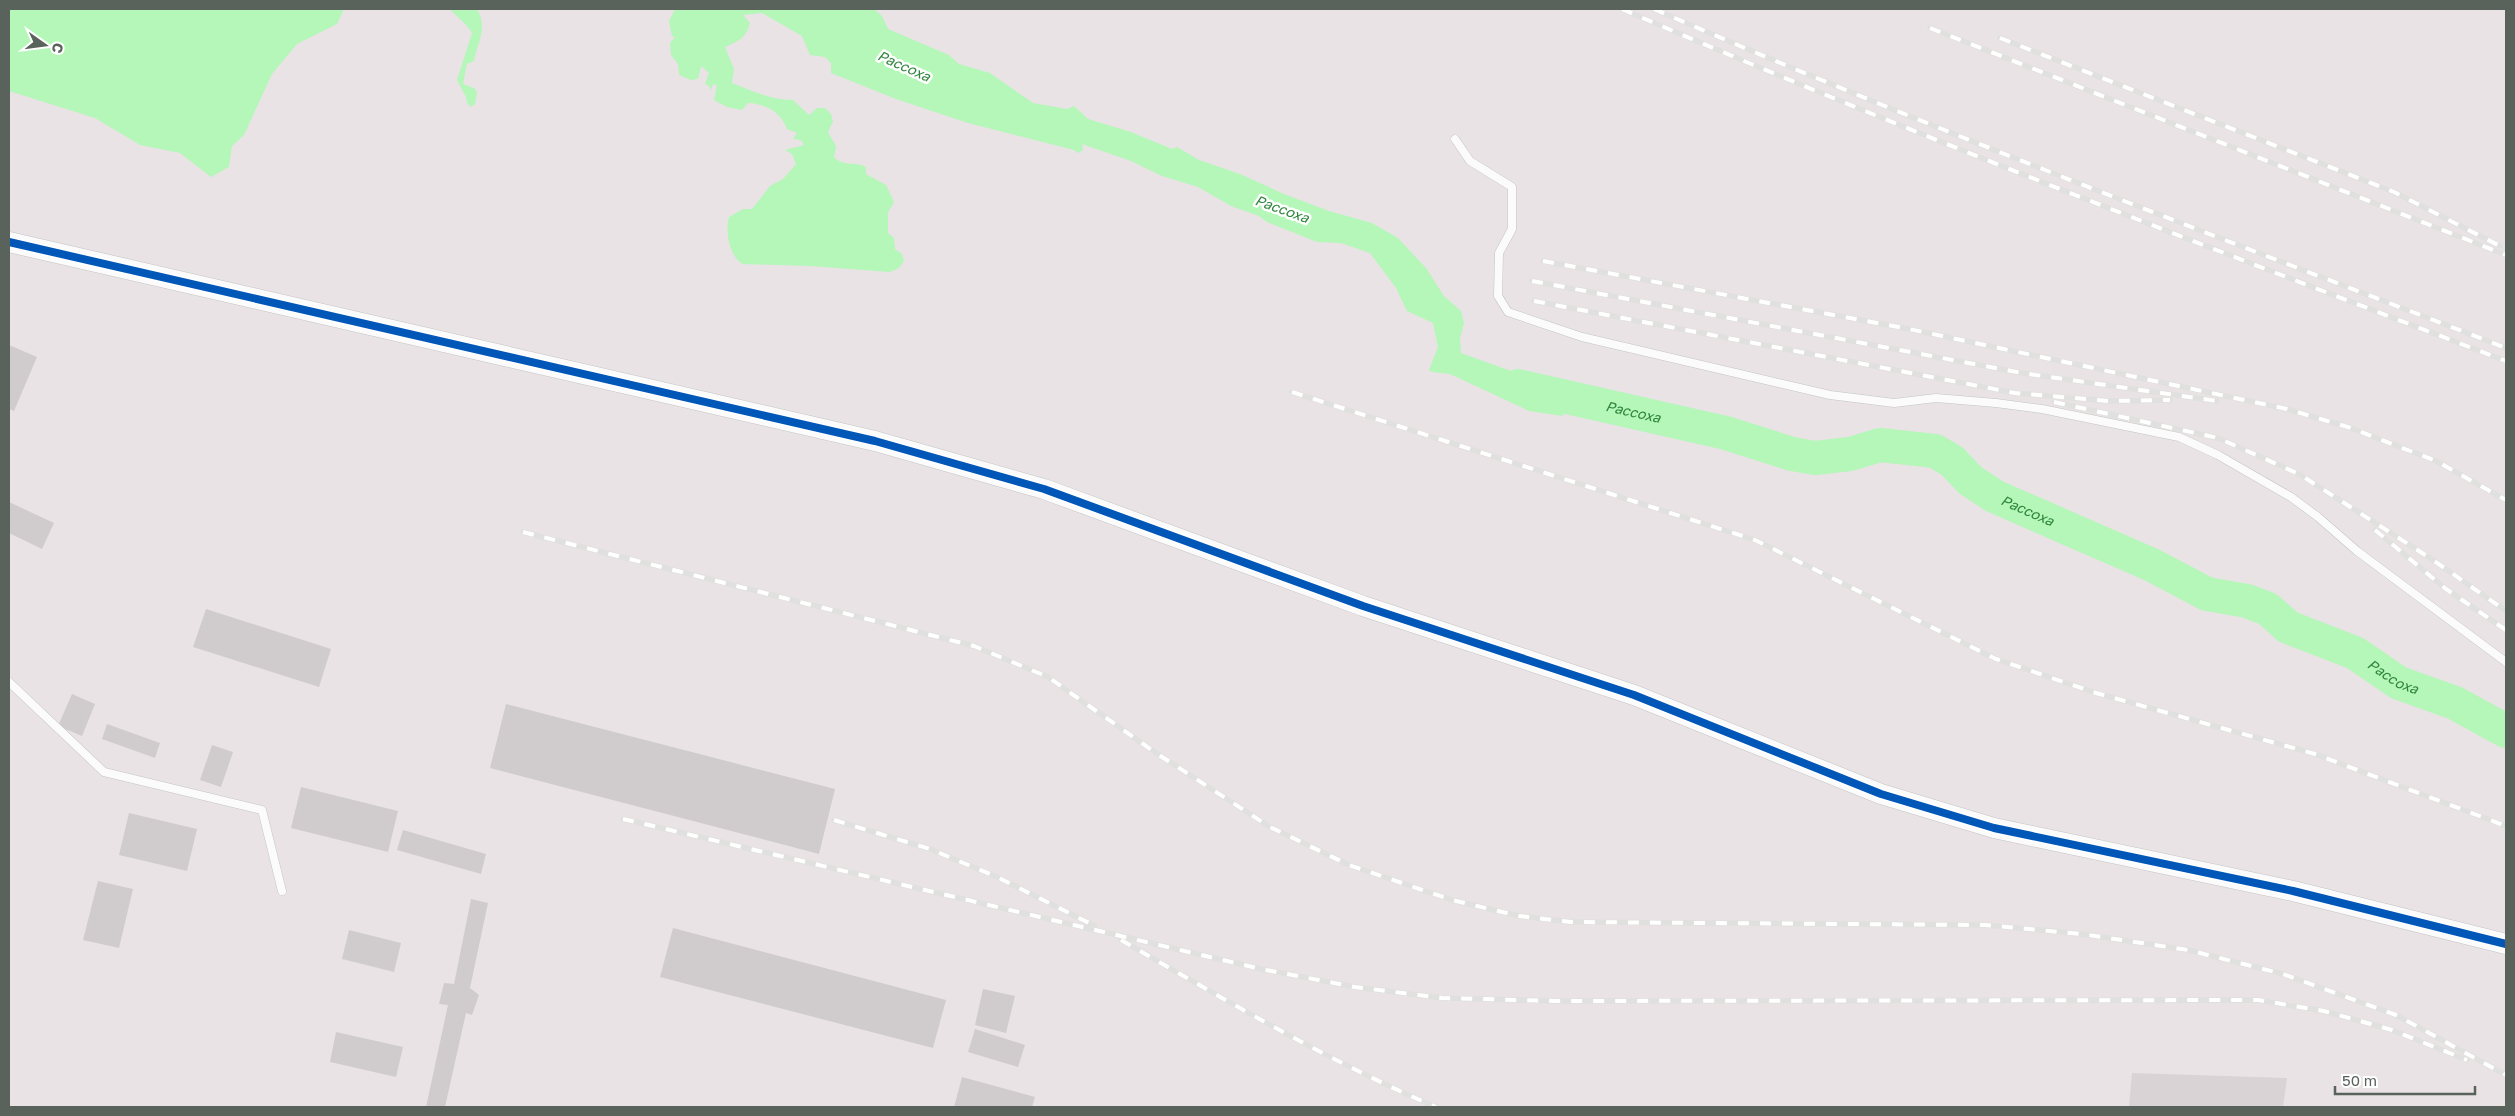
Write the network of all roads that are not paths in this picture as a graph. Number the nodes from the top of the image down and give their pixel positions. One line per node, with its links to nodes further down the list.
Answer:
1 (1455, 139): 3 (lane)
2 (9, 242): 6 (street)
3 (2506, 662)
4 (9, 682): 5 (lane)
5 (282, 891)
6 (2506, 944)

